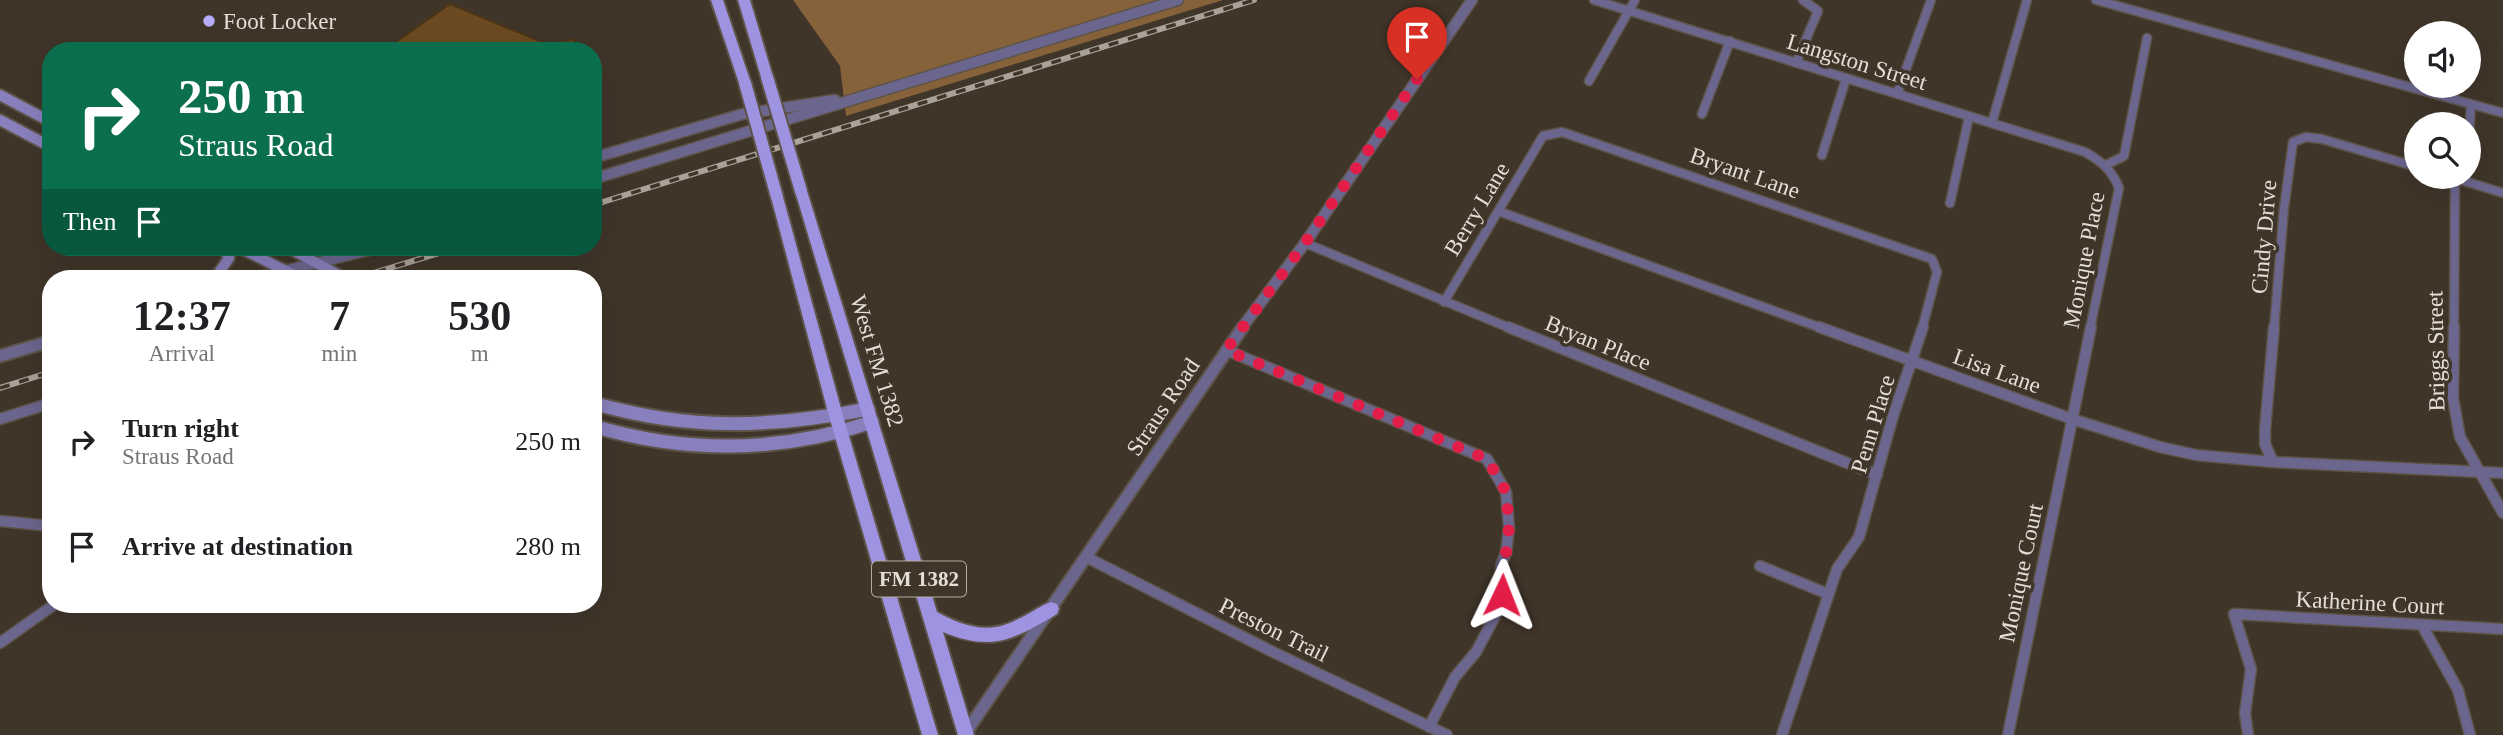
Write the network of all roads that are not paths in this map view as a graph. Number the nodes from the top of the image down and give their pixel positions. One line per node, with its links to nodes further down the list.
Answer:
1 (717, 0): 61 (main road, FM 1382, bridge)
2 (744, 0): 62 (main road, West FM 1382 / FM 1382, bridge)
3 (1178, 0): 20 (street)
4 (1472, 0): 45 (street, Straus Road)
5 (1594, 0): 12 (street, Langston Street)
6 (1635, 0): 12 (street)
7 (1803, 0): 15 (street)
8 (1931, 0): 18 (street)
9 (2027, 0): 28 (street)
10 (2096, 0): 11 (street)
11 (2109, 2): 21 (street)
12 (1629, 11): 14 (street, Langston Street); 17 (street)
13 (2147, 38): 38 (street, Monique Place)
14 (1730, 41): 15 (street, Langston Street); 24 (street)
15 (1796, 63): 16 (street, Langston Street)
16 (1846, 79): 18 (street, Langston Street); 35 (street)
17 (1589, 81)
18 (1897, 94): 26 (street, Langston Street)
19 (0, 95): 25 (main road)
20 (852, 99): 29 (street); 33 (street)
21 (2471, 104): 22 (street); 23 (street)
22 (2471, 112)
23 (2503, 113)
24 (1702, 114)
25 (42, 116)
26 (1969, 117): 28 (street, Langston Street); 43 (street)
27 (0, 120): 32 (main road)
28 (1992, 123): 38 (street, Langston Street)
29 (673, 133): 31 (street); 33 (street)
30 (1543, 136): 44 (street, Berry Lane); 50 (street, Bryant Lane)
31 (653, 139): 34 (street); 36 (street)
32 (42, 142)
33 (681, 151): 36 (street)
34 (602, 155)
35 (1822, 155)
36 (658, 159): 39 (street)
37 (2404, 163): 67 (street, Cindy Drive)
38 (2106, 165): 64 (street, Monique Place)
39 (602, 176)
40 (2481, 186): 42 (street)
41 (2453, 189): 68 (street, Briggs Street)
42 (2503, 193)
43 (1950, 203)
44 (1498, 211): 54 (street, Berry Lane); 58 (street, Lisa Lane)
45 (1305, 243): 54 (street, Bryan Place); 56 (street, Straus Road)
46 (256, 256): 52 (main road)
47 (304, 256): 51 (main road)
48 (329, 256): 51 (street)
49 (342, 256): 51 (street)
50 (1932, 259): 58 (street, Penn Place)
51 (316, 262): 52 (street); 53 (main road)
52 (283, 270)
53 (330, 270)
54 (1444, 302): 70 (street, Bryan Place)
55 (42, 344): 57 (street)
56 (1226, 350): 74 (street, Straus Road); 83 (street)
57 (0, 356)
58 (1913, 362): 64 (street, Lisa Lane); 70 (street, Penn Place)
59 (42, 406): 63 (street)
60 (602, 406): 61 (main road)
61 (836, 416): 62 (main road); 66 (main road, FM 1382)
62 (870, 416): 66 (main road); 79 (main road, West FM 1382 / FM 1382)
63 (0, 419)
64 (2072, 419): 67 (street, Lisa Lane); 88 (street, Monique Court)
65 (602, 429): 66 (main road)
66 (842, 434): 85 (main road, FM 1382)
67 (2273, 463): 68 (street, Lisa Lane)
68 (2481, 472): 69 (street, Lisa Lane); 71 (street, Briggs Street)
69 (2503, 473)
70 (1878, 475): 76 (street, Penn Place)
71 (2503, 513)
72 (0, 521): 73 (street)
73 (42, 525)
74 (1086, 557): 77 (street, Straus Road); 83 (street, Preston Trail)
75 (1760, 566): 76 (street)
76 (1828, 594): 87 (street, Penn Place)
77 (1051, 609): 79 (main road); 84 (street, Straus Road)
78 (42, 613): 82 (street)
79 (931, 618): 84 (main road, West FM 1382 / FM 1382)
80 (2423, 627): 81 (street, Katherine Court); 89 (street, Katherine Court); 90 (street)
81 (2503, 629)
82 (0, 643)
83 (1429, 727): 86 (street, Preston Trail)
84 (965, 734)
85 (930, 735)
86 (1447, 735)
87 (1782, 735)
88 (2008, 735)
89 (2248, 735)
90 (2470, 735)

